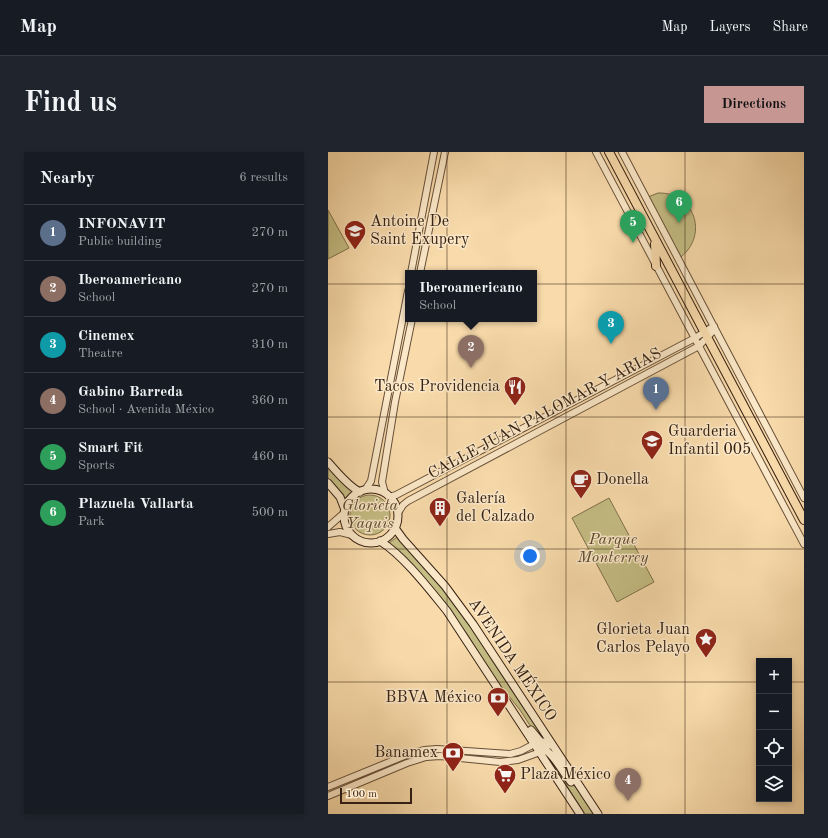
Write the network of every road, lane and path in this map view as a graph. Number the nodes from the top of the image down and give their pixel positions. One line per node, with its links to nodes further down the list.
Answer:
1 (434, 152): 8 (street)
2 (445, 152): 9 (street)
3 (596, 152): 7 (street)
4 (609, 152): 6 (main road)
5 (622, 152): 12 (street)
6 (655, 241): 7 (main road); 13 (main road)
7 (656, 266): 14 (street)
8 (412, 270)
9 (421, 270)
10 (405, 306): 18 (street)
11 (411, 322): 19 (street)
12 (714, 327): 13 (street); 20 (street)
13 (705, 335): 14 (street, CALLE JUAN PALOMAR Y ARIAS); 15 (street, CALLE JUAN PALOMAR Y ARIAS); 23 (main road)
14 (695, 338): 15 (street); 19 (street, CALLE JUAN PALOMAR Y ARIAS)
15 (699, 346): 22 (street, CALLE JUAN PALOMAR Y ARIAS); 29 (street)
16 (328, 462): 18 (main road)
17 (328, 483): 21 (main road)
18 (362, 491): 19 (main road); 21 (main road)
19 (387, 495): 22 (main road)
20 (804, 498)
21 (345, 511): 24 (street); 27 (main road)
22 (398, 513): 25 (main road)
23 (804, 520)
24 (328, 527)
25 (395, 528): 28 (main road); 30 (main road, AVENIDA MÉXICO)
26 (328, 534): 27 (street)
27 (352, 535): 28 (main road)
28 (380, 541): 31 (main road, AVENIDA MÉXICO)
29 (804, 544)
30 (547, 737): 31 (street); 32 (main road, AVENIDA MÉXICO)
31 (537, 743): 32 (main road); 33 (main road, AVENIDA MÉXICO); 35 (street)
32 (553, 746): 33 (street); 34 (main road, AVENIDA MÉXICO)
33 (543, 751): 34 (main road); 36 (street); 37 (main road, AVENIDA MÉXICO)
34 (579, 785): 38 (main road, AVENIDA MÉXICO)
35 (328, 787)
36 (328, 796)
37 (580, 814)
38 (598, 814)

